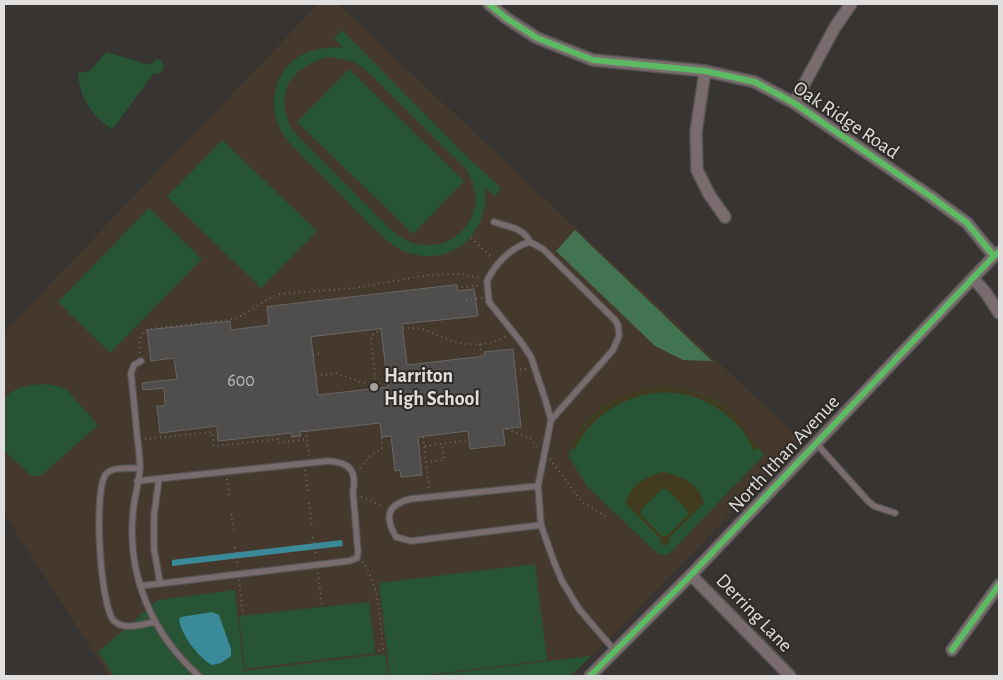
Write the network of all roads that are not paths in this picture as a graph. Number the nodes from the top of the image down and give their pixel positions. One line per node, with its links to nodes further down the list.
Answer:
1 (489, 4): 3 (street, Oak Ridge Road)
2 (851, 4): 4 (street)
3 (705, 71): 4 (street, Oak Ridge Road); 5 (street)
4 (794, 103): 8 (street, Oak Ridge Road)
5 (725, 217)
6 (494, 222): 7 (lane)
7 (530, 242): 12 (lane); 12 (lane)
8 (996, 254): 9 (street, North Ithan Avenue)
9 (973, 278): 10 (street); 13 (street, North Ithan Avenue)
10 (999, 313)
11 (141, 360): 14 (lane)
12 (550, 420): 17 (lane)
13 (816, 443): 18 (lane); 20 (street, North Ithan Avenue)
14 (140, 468): 16 (lane); 24 (lane)
15 (159, 479): 16 (lane); 21 (lane); 21 (lane)
16 (137, 481): 23 (lane)
17 (538, 486): 19 (lane); 19 (lane)
18 (895, 514)
19 (541, 525): 26 (lane)
20 (691, 576): 26 (street, North Ithan Avenue); 29 (street, Derring Lane)
21 (160, 583): 23 (lane)
22 (999, 585): 25 (street)
23 (140, 586): 24 (lane)
24 (155, 622): 27 (lane)
25 (952, 650)
26 (615, 651): 28 (street, North Ithan Avenue)
27 (198, 676)
28 (590, 676)
29 (790, 676)

